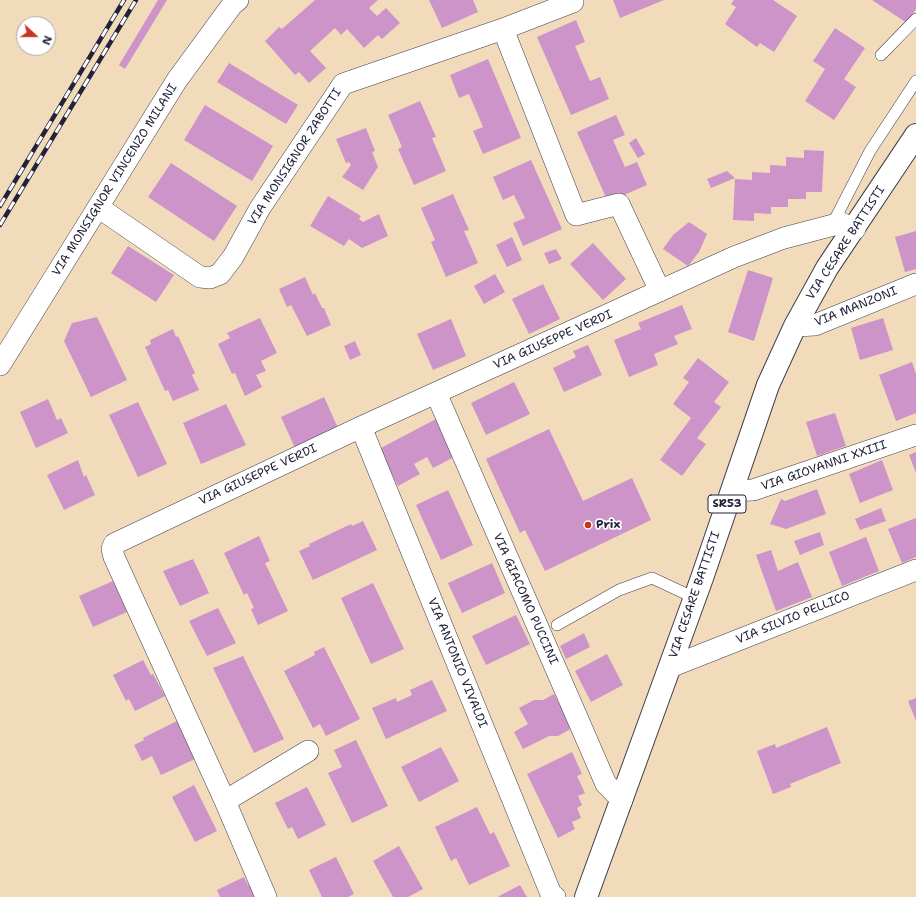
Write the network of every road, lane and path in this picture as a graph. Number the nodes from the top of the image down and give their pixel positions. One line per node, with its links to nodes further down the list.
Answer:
1 (238, 0): 8 (street, VIA MONSIGNOR VINCENZO MILANI)
2 (573, 1): 4 (street, VIA MONSIGNOR ZABOTTI)
3 (916, 19): 5 (lane)
4 (504, 29): 8 (street, VIA MONSIGNOR ZABOTTI); 12 (street)
5 (882, 55)
6 (916, 81): 9 (lane)
7 (916, 134): 10 (main road, VIA CESARE BATTISTI / SR53)
8 (98, 207): 14 (street, VIA MONSIGNOR VINCENZO MILANI)
9 (832, 225): 10 (street, VIA GIUSEPPE VERDI); 12 (street, VIA GIUSEPPE VERDI)
10 (855, 229): 13 (main road, VIA CESARE BATTISTI / SR53)
11 (916, 284): 13 (street, VIA MANZONI)
12 (660, 291): 15 (street, VIA GIUSEPPE VERDI)
13 (795, 326): 18 (main road, VIA CESARE BATTISTI / SR53)
14 (0, 365)
15 (436, 393): 16 (street, VIA GIUSEPPE VERDI); 24 (street, VIA GIACOMO PUCCINI)
16 (361, 426): 25 (street, VIA GIUSEPPE VERDI); 27 (street, VIA ANTONIO VIVALDI)
17 (916, 435): 18 (street, VIA GIOVANNI XXIII)
18 (732, 491): 20 (main road, VIA CESARE BATTISTI / SR53)
19 (916, 570): 22 (street, VIA SILVIO PELLICO)
20 (695, 598): 21 (lane); 22 (main road, VIA CESARE BATTISTI / SR53)
21 (557, 625)
22 (670, 667): 24 (main road, VIA CESARE BATTISTI / SR53)
23 (308, 750): 25 (street)
24 (622, 800): 28 (main road, VIA CESARE BATTISTI / SR53)
25 (225, 801): 26 (street, VIA GIUSEPPE VERDI)
26 (266, 897)
27 (555, 897)
28 (586, 897)

